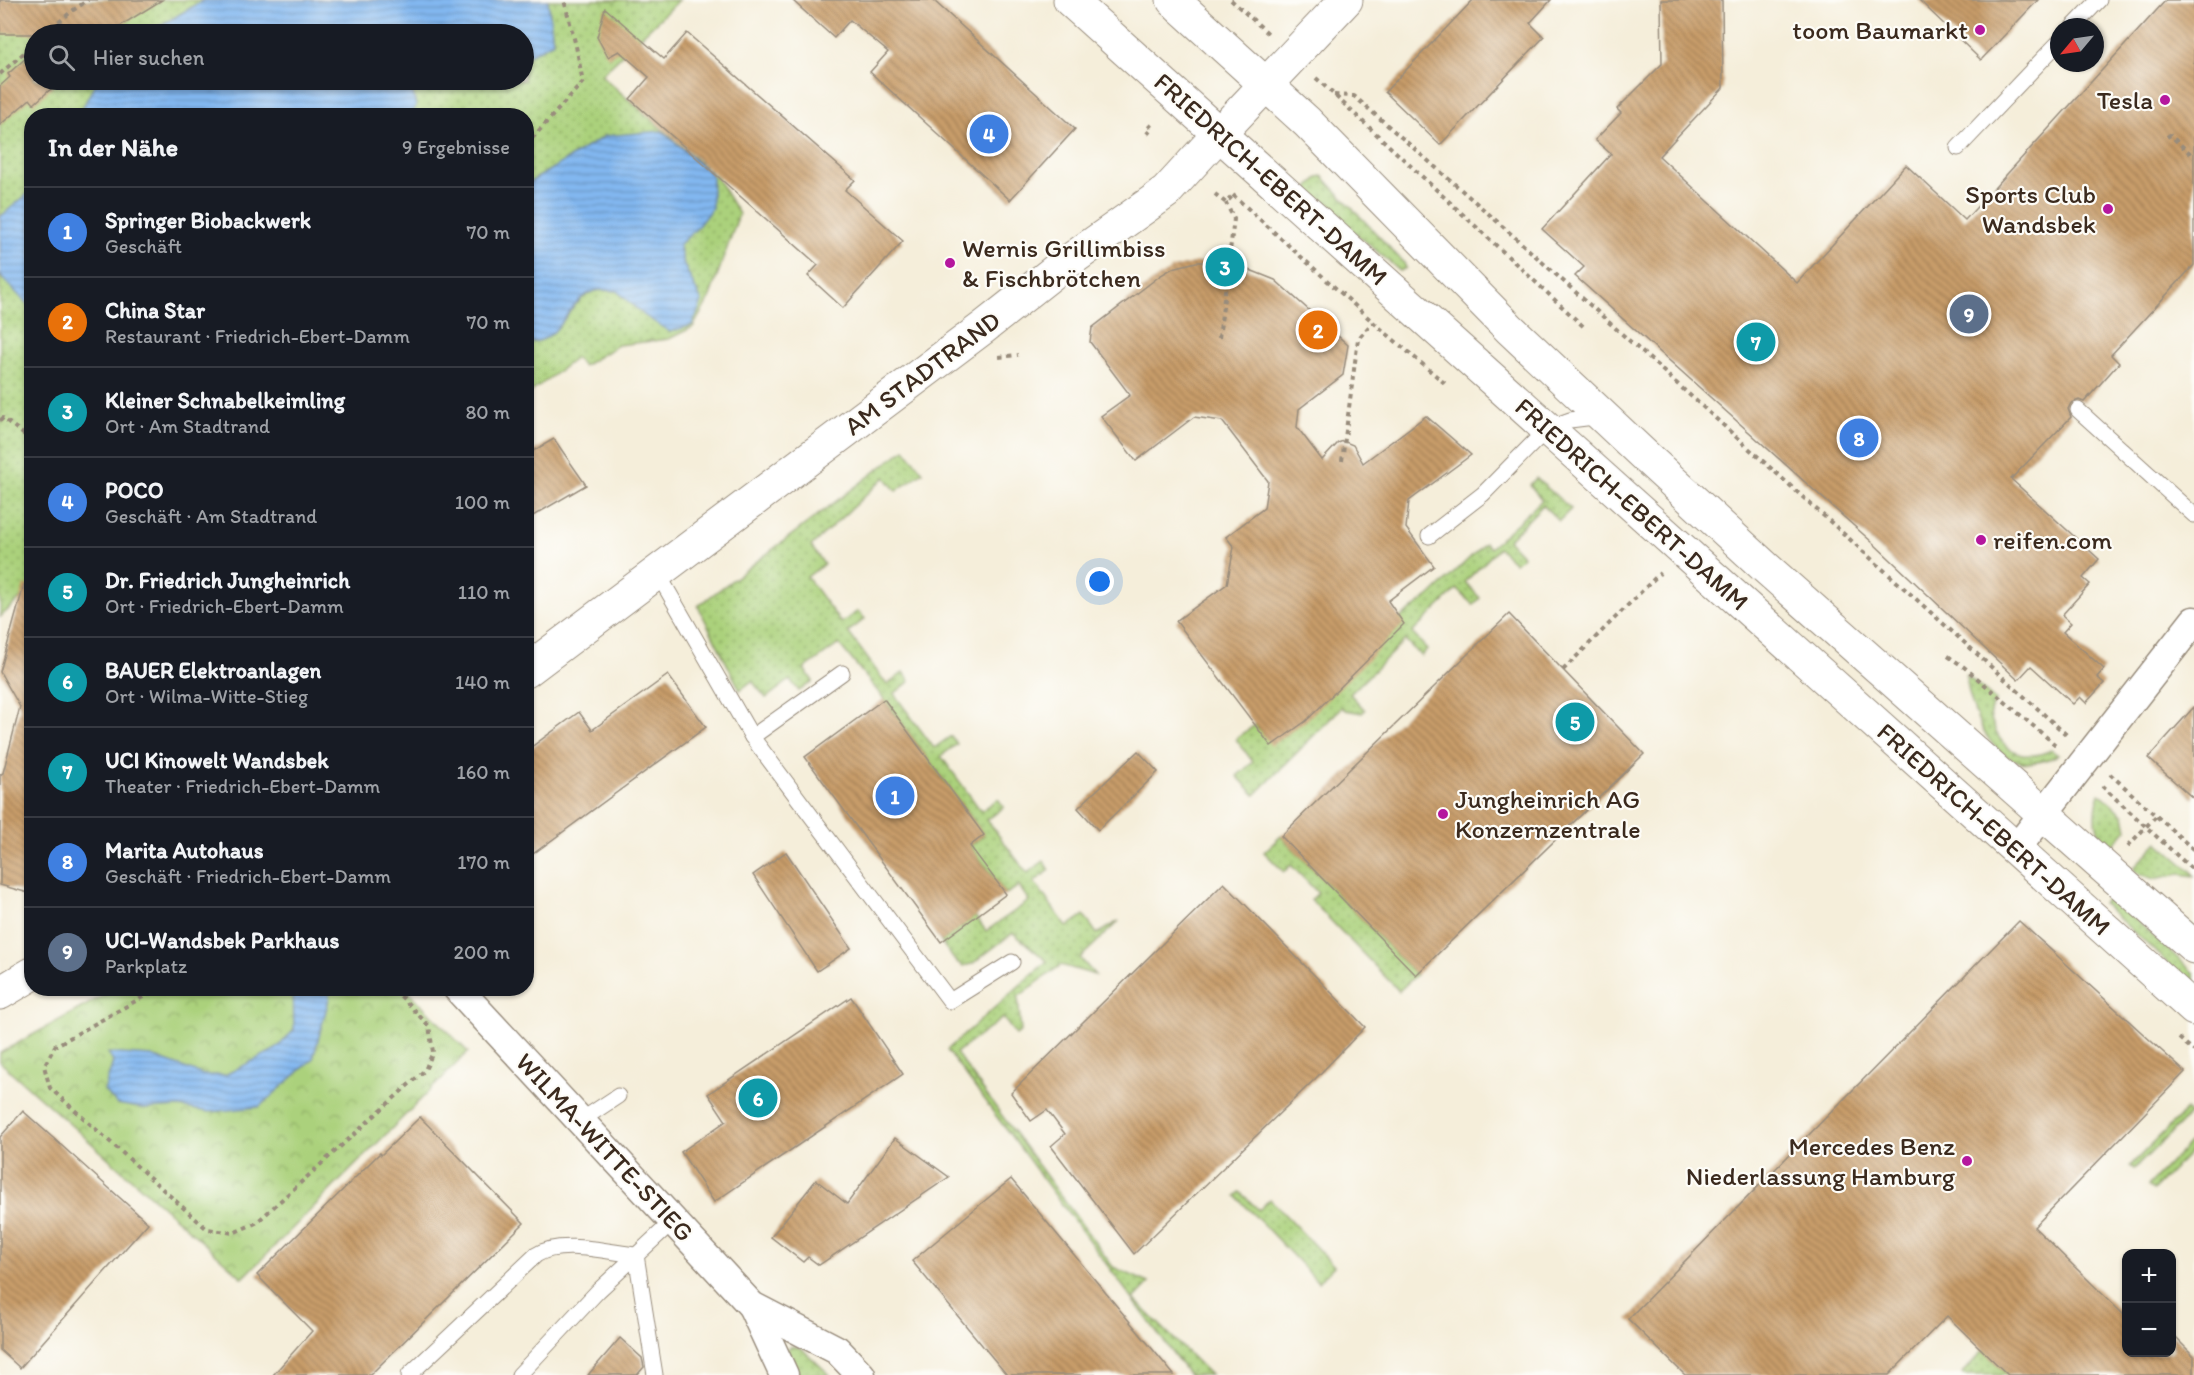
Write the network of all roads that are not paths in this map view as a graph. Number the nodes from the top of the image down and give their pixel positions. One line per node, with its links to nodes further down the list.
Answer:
1 (1070, 0): 8 (main road, FRIEDRICH-EBERT-DAMM)
2 (1173, 0): 7 (main road, FRIEDRICH-EBERT-DAMM)
3 (1346, 0): 7 (main road, AM STADTRAND)
4 (2099, 0): 5 (lane)
5 (2082, 18)
6 (2050, 51): 9 (lane)
7 (1266, 84): 8 (main road, AM STADTRAND); 11 (main road, FRIEDRICH-EBERT-DAMM)
8 (1220, 134): 12 (main road, FRIEDRICH-EBERT-DAMM); 15 (main road, AM STADTRAND)
9 (1958, 148)
10 (2078, 410): 13 (lane)
11 (1602, 416): 12 (lane); 20 (main road, FRIEDRICH-EBERT-DAMM)
12 (1548, 428): 14 (lane); 21 (main road, FRIEDRICH-EBERT-DAMM)
13 (2194, 515)
14 (1429, 536)
15 (658, 574): 17 (main road, AM STADTRAND); 19 (lane)
16 (2194, 621): 20 (street)
17 (534, 664)
18 (842, 673): 19 (lane)
19 (752, 736): 23 (lane)
20 (2043, 814): 21 (street); 22 (main road, FRIEDRICH-EBERT-DAMM)
21 (2016, 849): 27 (main road, FRIEDRICH-EBERT-DAMM)
22 (2194, 947)
23 (1012, 963)
24 (24, 979): 25 (main road)
25 (0, 993)
26 (465, 996): 29 (street, WILMA-WITTE-STIEG)
27 (2194, 1009)
28 (618, 1096): 29 (lane)
29 (580, 1121): 30 (street, WILMA-WITTE-STIEG)
30 (673, 1221): 31 (lane); 32 (street, WILMA-WITTE-STIEG)
31 (636, 1255): 33 (lane); 34 (lane); 35 (lane)
32 (752, 1306): 36 (street, WILMA-WITTE-STIEG); 37 (street, WILMA-WITTE-STIEG)
33 (409, 1375)
34 (519, 1375)
35 (655, 1375)
36 (784, 1375)
37 (861, 1375)

